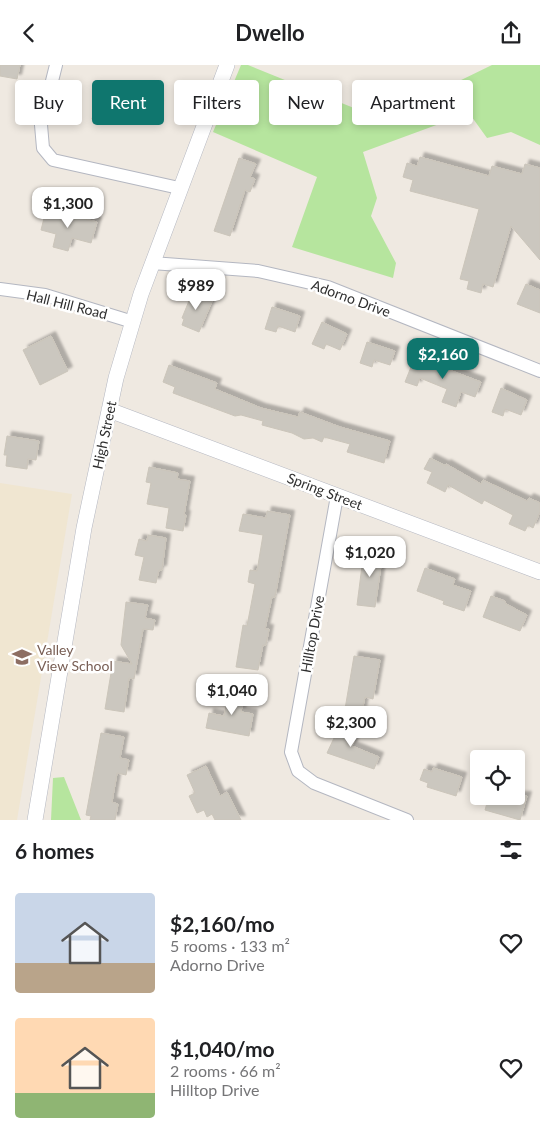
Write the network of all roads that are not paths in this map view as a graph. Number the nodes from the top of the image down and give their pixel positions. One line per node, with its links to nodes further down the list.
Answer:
1 (56, 65): 3 (street)
2 (226, 65): 3 (street, High Street)
3 (179, 189): 4 (street, High Street)
4 (152, 263): 6 (street, High Street); 7 (street, Adorno Drive)
5 (0, 289): 6 (street, Hall Hill Road)
6 (133, 321): 8 (street, High Street)
7 (540, 371)
8 (109, 410): 9 (street, Spring Street); 11 (street, High Street)
9 (337, 496): 10 (street, Spring Street); 12 (street, Hilltop Drive)
10 (540, 572)
11 (34, 820)
12 (407, 820)

